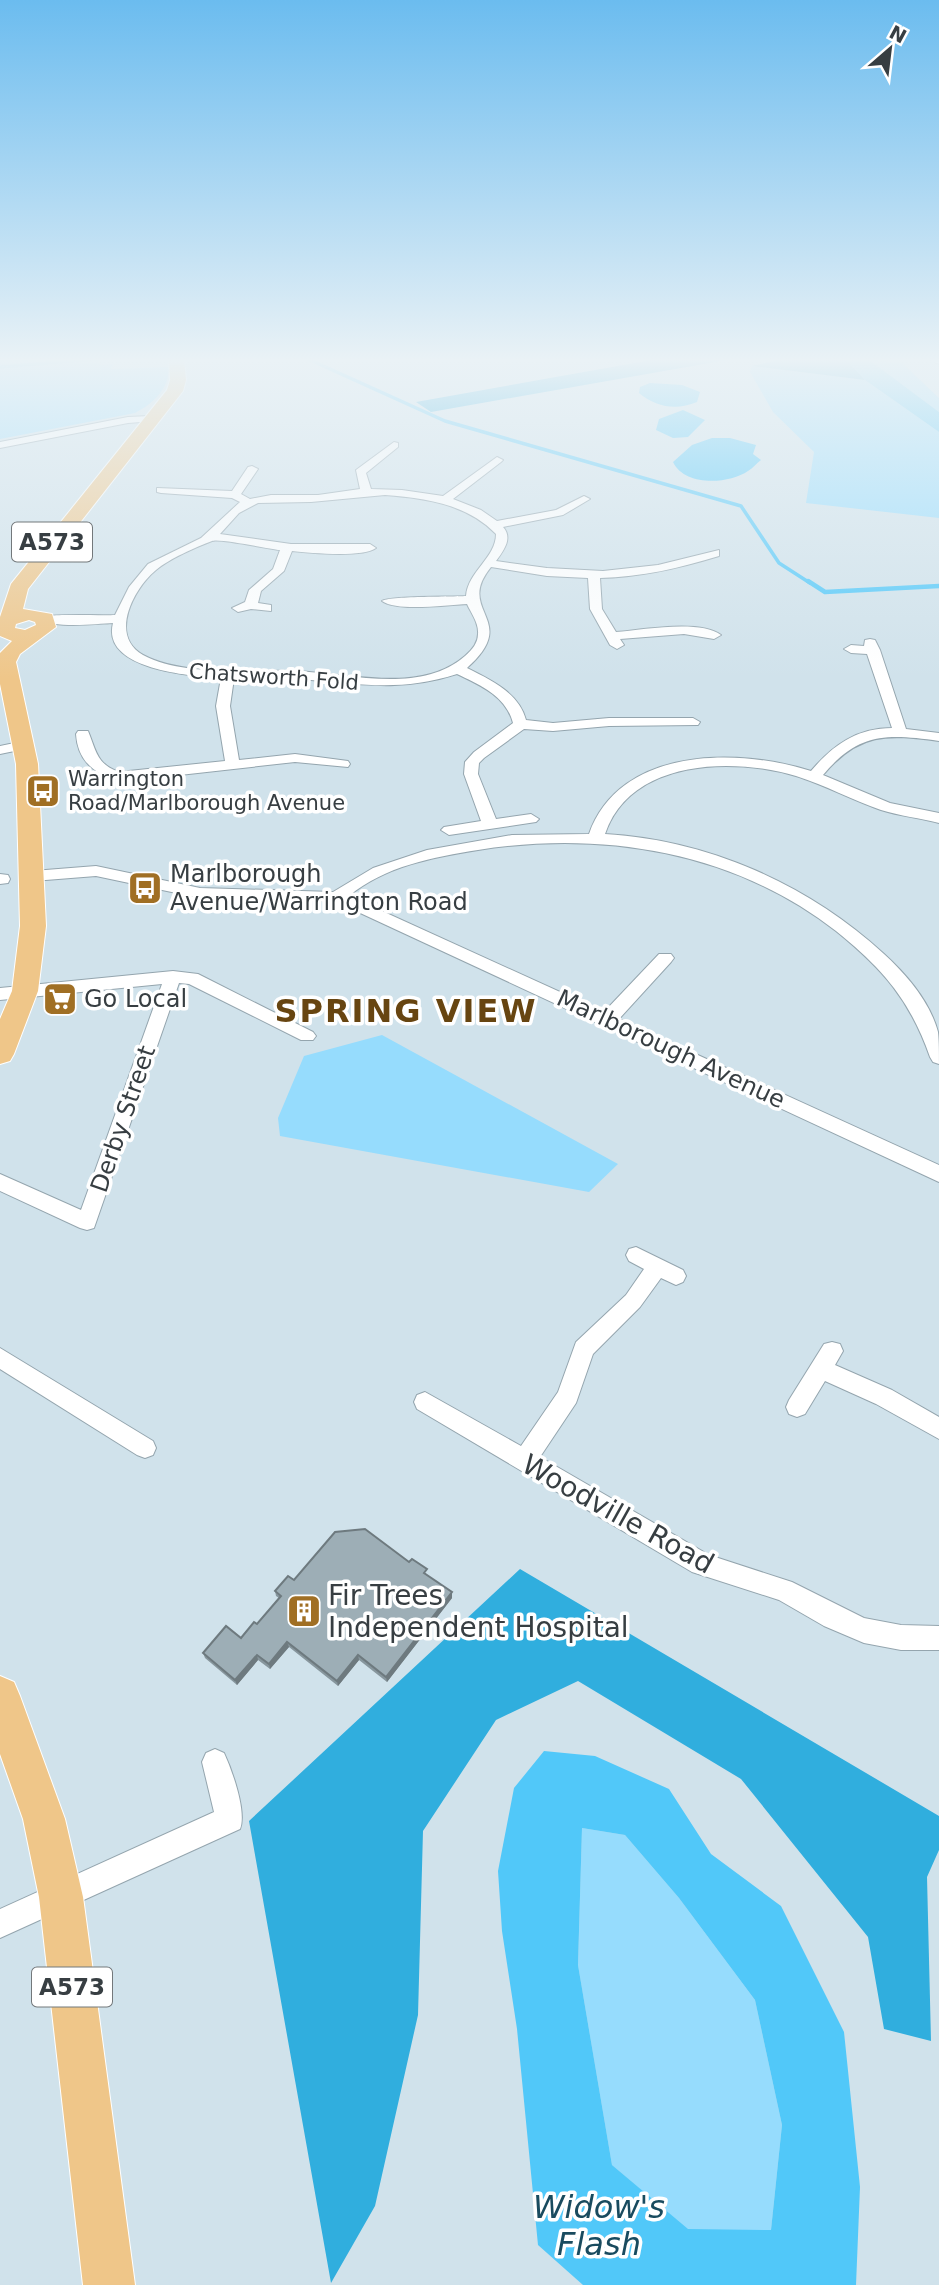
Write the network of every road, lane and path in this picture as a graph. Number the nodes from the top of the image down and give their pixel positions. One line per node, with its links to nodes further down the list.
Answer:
1 (114, 466): 25 (main road, A573)
2 (367, 466): 6 (street)
3 (484, 466): 9 (street)
4 (252, 469): 7 (street)
5 (157, 491): 7 (street)
6 (366, 492): 9 (street); 10 (street)
7 (235, 495): 10 (street)
8 (584, 499): 11 (street)
9 (444, 501): 11 (street)
10 (249, 502): 12 (street)
11 (496, 525): 16 (street)
12 (212, 536): 14 (street); 23 (street)
13 (384, 541): 14 (street)
14 (286, 549): 20 (street)
15 (715, 553): 17 (street)
16 (488, 563): 17 (street); 18 (street)
17 (594, 575): 26 (street)
18 (471, 600): 19 (street); 28 (street, Chatsworth Fold)
19 (388, 601)
20 (251, 605): 21 (street); 22 (street)
21 (237, 608)
22 (266, 608)
23 (118, 619): 24 (street); 29 (street, Chatsworth Fold)
24 (39, 624): 25 (main road); 25 (main road)
25 (11, 627): 35 (main road, A573)
26 (717, 635)
27 (851, 649): 32 (street)
28 (458, 669): 29 (street, Chatsworth Fold); 31 (street)
29 (229, 674): 38 (street)
30 (693, 722): 31 (street)
31 (520, 724): 44 (street)
32 (900, 732): 33 (street); 40 (street)
33 (939, 737)
34 (78, 743): 39 (street)
35 (24, 746): 36 (street); 47 (main road, A573)
36 (0, 750)
37 (343, 764): 38 (street)
38 (233, 765): 39 (street)
39 (115, 776): 41 (street)
40 (814, 777): 42 (street); 46 (street)
41 (102, 792)
42 (939, 817)
43 (531, 819): 44 (street)
44 (490, 824): 45 (street)
45 (449, 830)
46 (596, 837): 48 (street); 56 (street)
47 (33, 876): 48 (street, Marlborough Avenue); 51 (main road, A573)
48 (337, 898): 53 (street, Marlborough Avenue)
49 (665, 958): 53 (street)
50 (173, 977): 51 (street); 54 (street); 58 (street, Derby Street)
51 (25, 991): 52 (street); 55 (main road, A573)
52 (0, 994)
53 (607, 1020): 57 (street, Marlborough Avenue)
54 (307, 1036)
55 (0, 1054)
56 (939, 1057)
57 (937, 1169)
58 (0, 1182)
59 (636, 1255): 65 (street)
60 (0, 1357): 64 (street)
61 (425, 1402): 65 (street, Woodville Road)
62 (797, 1407): 63 (street)
63 (939, 1429)
64 (145, 1448)
65 (524, 1462): 66 (street, Woodville Road)
66 (939, 1638)
67 (0, 1696): 69 (main road, A573)
68 (215, 1762): 69 (street)
69 (61, 1897): 70 (street); 71 (main road, A573)
70 (0, 1924)
71 (109, 2285)

